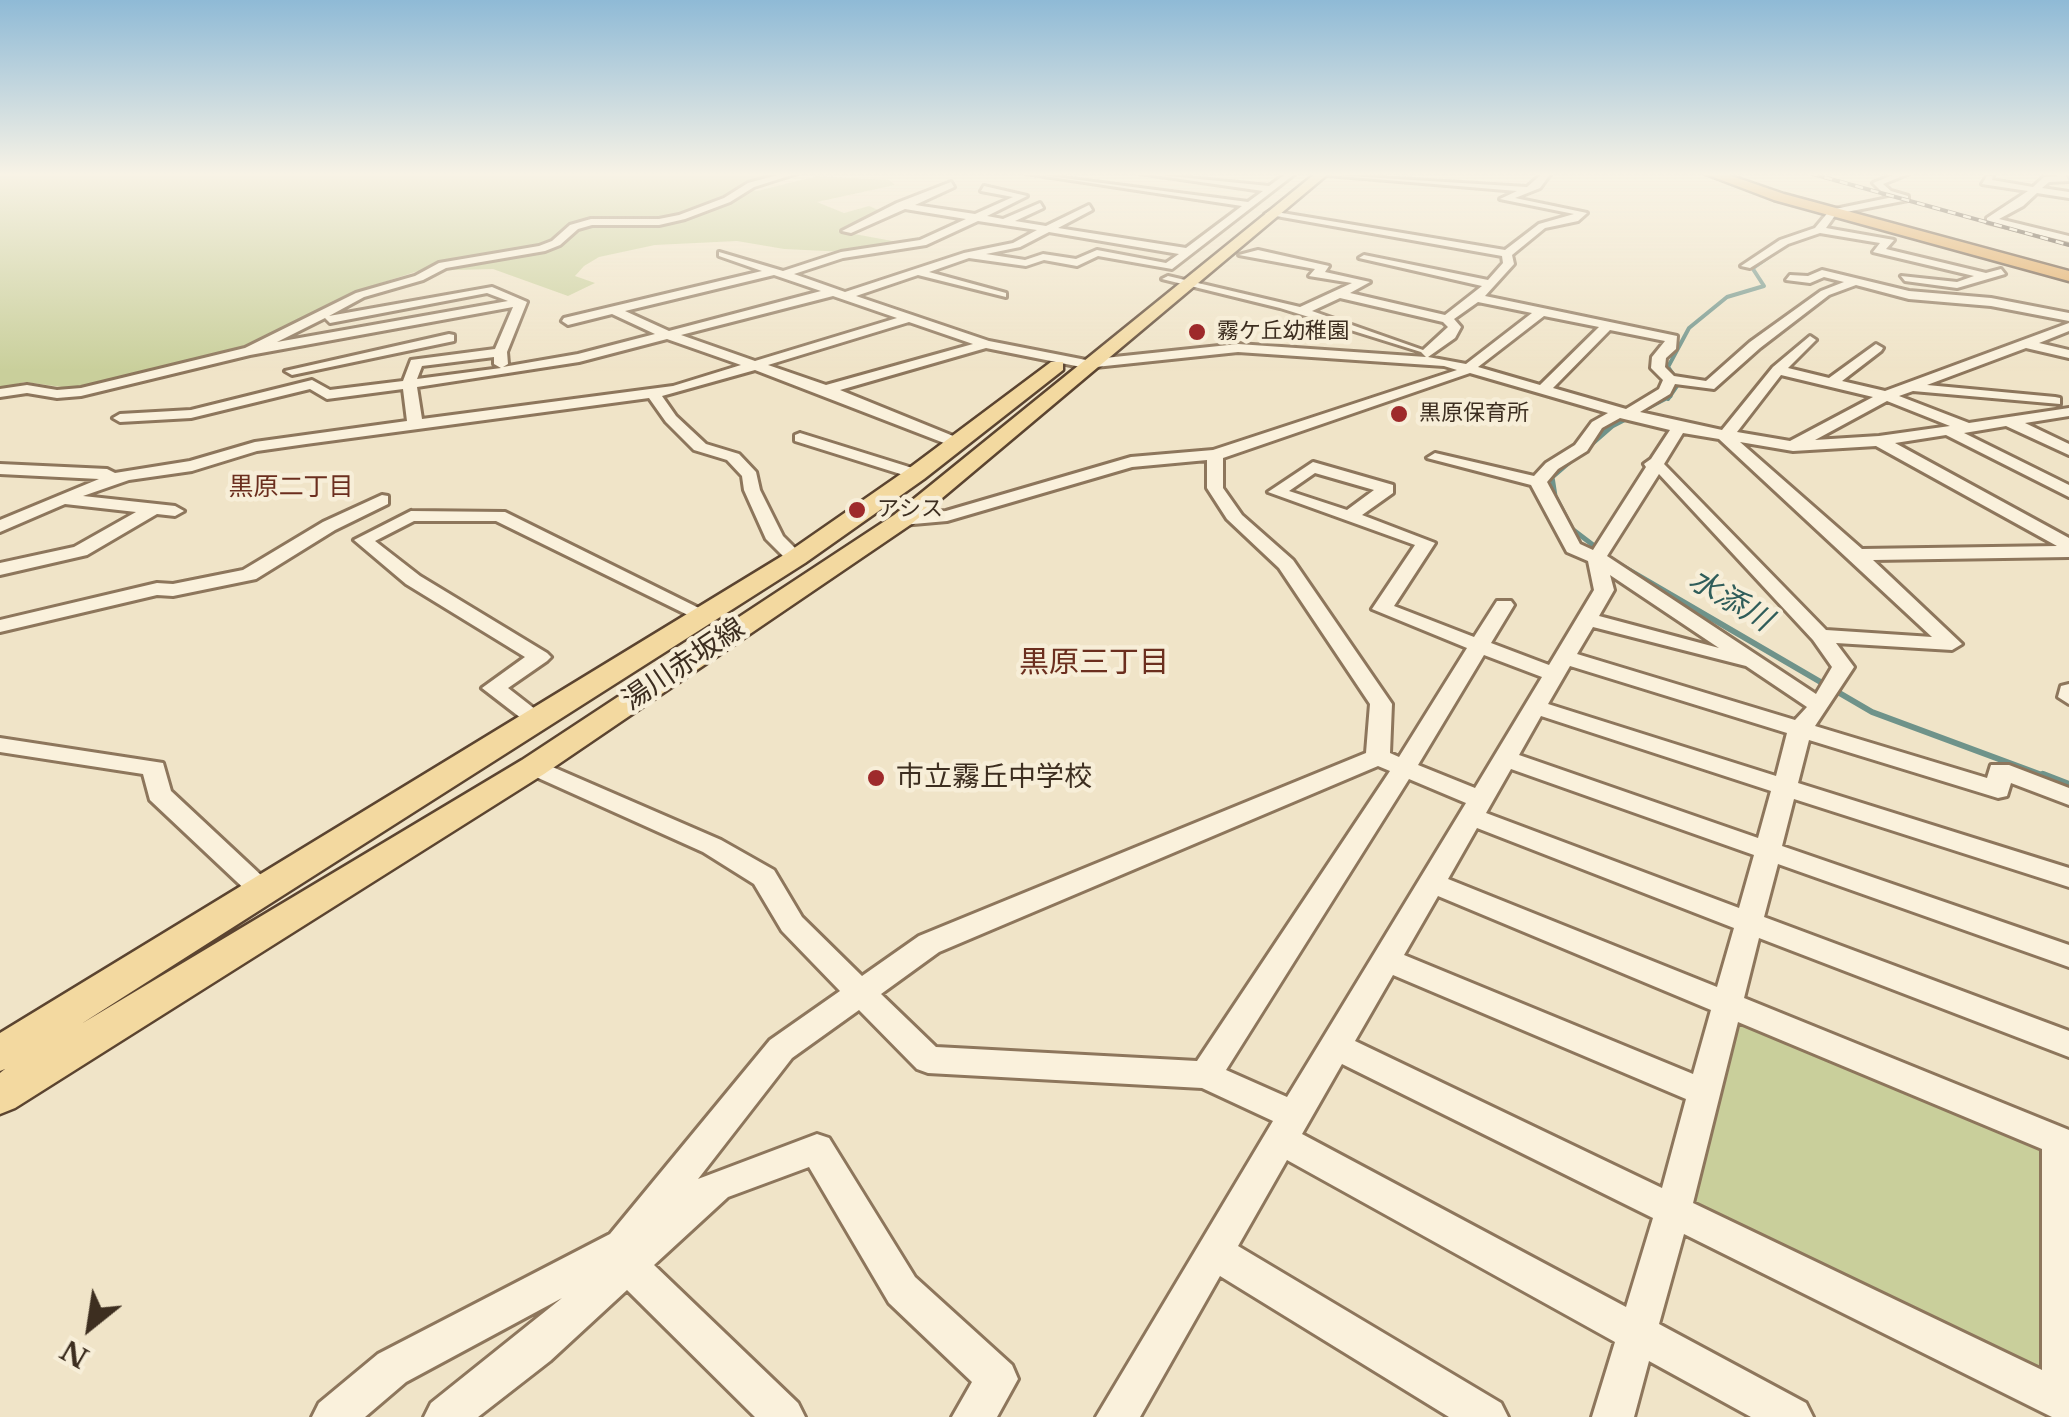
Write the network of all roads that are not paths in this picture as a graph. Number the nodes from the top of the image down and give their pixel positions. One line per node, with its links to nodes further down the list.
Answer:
1 (560, 239): 47 (street)
2 (928, 239): 25 (street)
3 (1027, 239): 16 (street)
4 (1113, 239): 14 (street)
5 (1207, 239): 14 (street)
6 (1222, 239): 30 (main road, 湯川赤坂線)
7 (1228, 239): 30 (main road, 湯川赤坂線)
8 (1422, 239): 19 (street)
9 (1528, 239): 19 (street)
10 (1792, 239): 21 (street)
11 (1873, 239): 22 (street)
12 (1941, 239): 26 (highway)
13 (1429, 249): 19 (street)
14 (1188, 252): 16 (street)
15 (723, 254): 25 (street)
16 (968, 255): 23 (street)
17 (1244, 255): 35 (street)
18 (1364, 258): 31 (street)
19 (1508, 259): 31 (street)
20 (1413, 260): 31 (street)
21 (1746, 266)
22 (1948, 267): 27 (street); 29 (street)
23 (918, 272): 34 (street); 36 (street)
24 (2001, 272): 27 (street)
25 (776, 274): 34 (street); 39 (street)
26 (2069, 274)
27 (1986, 276): 29 (street)
28 (1790, 278): 32 (street)
29 (1905, 278): 33 (street)
30 (1178, 280): 40 (street); 61 (main road, 湯川赤坂線)
31 (1494, 280): 37 (street)
32 (1856, 281): 43 (street); 70 (street)
33 (1890, 282)
34 (838, 294): 44 (street); 50 (street)
35 (1340, 294): 40 (street); 45 (street)
36 (1002, 295)
37 (1476, 298): 41 (street); 45 (street)
38 (521, 302): 42 (street); 47 (street); 57 (street)
39 (613, 310): 46 (street); 50 (street)
40 (1299, 312): 59 (street)
41 (1542, 312): 48 (street); 63 (street)
42 (461, 314): 51 (street); 56 (street)
43 (2069, 317)
44 (908, 318): 53 (street); 62 (street)
45 (1447, 319): 59 (street)
46 (568, 321)
47 (306, 324): 56 (street)
48 (1608, 325): 70 (street); 77 (street)
49 (2069, 326): 54 (street)
50 (665, 334): 62 (street); 67 (street)
51 (448, 338): 60 (street); 66 (street)
52 (1810, 340): 64 (street)
53 (986, 344): 61 (street); 76 (street)
54 (2027, 344): 58 (street); 65 (street)
55 (1876, 348): 73 (street)
56 (250, 351): 78 (street)
57 (500, 352): 60 (street); 67 (street)
58 (2069, 354)
59 (1428, 356): 61 (street); 63 (street)
60 (438, 360): 72 (street)
61 (1075, 362): 92 (main road, 湯川赤坂線); 110 (main road, 湯川赤坂線)
62 (753, 366): 76 (street); 79 (street)
63 (1466, 366): 77 (street); 95 (street)
64 (1778, 370): 73 (street); 89 (street)
65 (1962, 370): 69 (street); 75 (street)
66 (292, 371)
67 (501, 372): 72 (street)
68 (354, 374): 74 (street)
69 (1980, 375)
70 (1670, 379): 82 (street)
71 (1998, 381): 81 (street)
72 (409, 383): 74 (street); 85 (street)
73 (1831, 383): 80 (street)
74 (312, 384): 83 (street)
75 (1914, 389): 80 (street); 81 (street)
76 (826, 390): 92 (street)
77 (1542, 391): 82 (street)
78 (0, 393)
79 (653, 394): 85 (street); 114 (street)
80 (1886, 396): 87 (street); 93 (street)
81 (2064, 407): 84 (street)
82 (1622, 414): 86 (street); 102 (street)
83 (120, 418)
84 (2010, 422): 87 (street); 94 (street)
85 (415, 425): 101 (street)
86 (1679, 428): 89 (street); 97 (street)
87 (1970, 428): 88 (street)
88 (1949, 431): 91 (street); 104 (street)
89 (1725, 437): 93 (street); 113 (street)
90 (800, 438): 100 (street)
91 (1879, 441): 93 (street); 112 (street)
92 (957, 443): 100 (main road, 湯川赤坂線)
93 (1793, 446)
94 (2069, 450)
95 (1215, 455): 110 (street); 131 (street)
96 (1436, 458): 102 (street)
97 (1652, 464): 115 (street); 121 (street)
98 (0, 470): 99 (street)
99 (34, 472): 101 (street); 103 (street)
100 (916, 474): 114 (main road, 湯川赤坂線)
101 (126, 475): 105 (street)
102 (1538, 482): 115 (street)
103 (0, 490)
104 (2069, 492)
105 (62, 499): 107 (street); 111 (street)
106 (382, 500): 120 (street)
107 (154, 508): 108 (street); 116 (street)
108 (175, 511)
109 (1349, 516): 109 (street); 122 (street)
110 (902, 520): 132 (main road, 湯川赤坂線)
111 (0, 527)
112 (2069, 548): 113 (street)
113 (1857, 555): 121 (street)
114 (796, 558): 118 (main road, 湯川赤坂線)
115 (1596, 558): 119 (street); 123 (street)
116 (0, 569)
117 (1504, 605): 122 (street)
118 (704, 616): 127 (main road, 湯川赤坂線); 127 (street)
119 (1586, 619): 123 (street); 124 (street)
120 (0, 626)
121 (1820, 636): 126 (street)
122 (1480, 646): 124 (street); 131 (street)
123 (1760, 665): 126 (street)
124 (1559, 666): 125 (street); 128 (street)
125 (1535, 706): 130 (street); 133 (street)
126 (1820, 706): 128 (street)
127 (538, 720): 139 (main road, 湯川赤坂線)
128 (1800, 728): 133 (street); 134 (street)
129 (0, 746): 139 (street)
130 (1504, 758): 135 (street); 136 (street)
131 (1390, 762): 135 (street); 143 (street); 148 (street)
132 (533, 767): 143 (street); 150 (main road, 湯川赤坂線)
133 (1784, 785): 136 (street); 137 (street)
134 (2069, 797)
135 (1477, 809): 138 (street); 140 (street)
136 (1766, 850): 140 (street); 141 (street)
137 (2069, 878)
138 (1433, 882): 142 (street); 144 (street)
139 (264, 890): 147 (main road, 湯川赤坂線)
140 (1747, 921): 144 (street); 145 (street)
141 (2069, 956)
142 (1387, 960): 146 (street); 149 (street)
143 (858, 990): 148 (street); 161 (street)
144 (1726, 1001): 149 (street); 152 (street)
145 (2069, 1044)
146 (1336, 1046): 151 (street); 153 (street)
147 (0, 1054)
148 (1205, 1074): 151 (street)
149 (1703, 1092): 153 (street)
150 (0, 1095)
151 (1288, 1128): 154 (street); 157 (street)
152 (2064, 1143): 155 (street)
153 (1673, 1211): 157 (street); 158 (street)
154 (1216, 1254): 160 (street); 164 (street)
155 (2065, 1258): 158 (street)
156 (627, 1265): 159 (street); 162 (street); 163 (street)
157 (1638, 1331): 165 (street); 166 (street)
158 (2065, 1402)
159 (466, 1411)
160 (1129, 1412)
161 (333, 1417)
162 (784, 1417)
163 (972, 1417)
164 (1487, 1417)
165 (1613, 1417)
166 (1792, 1417)

